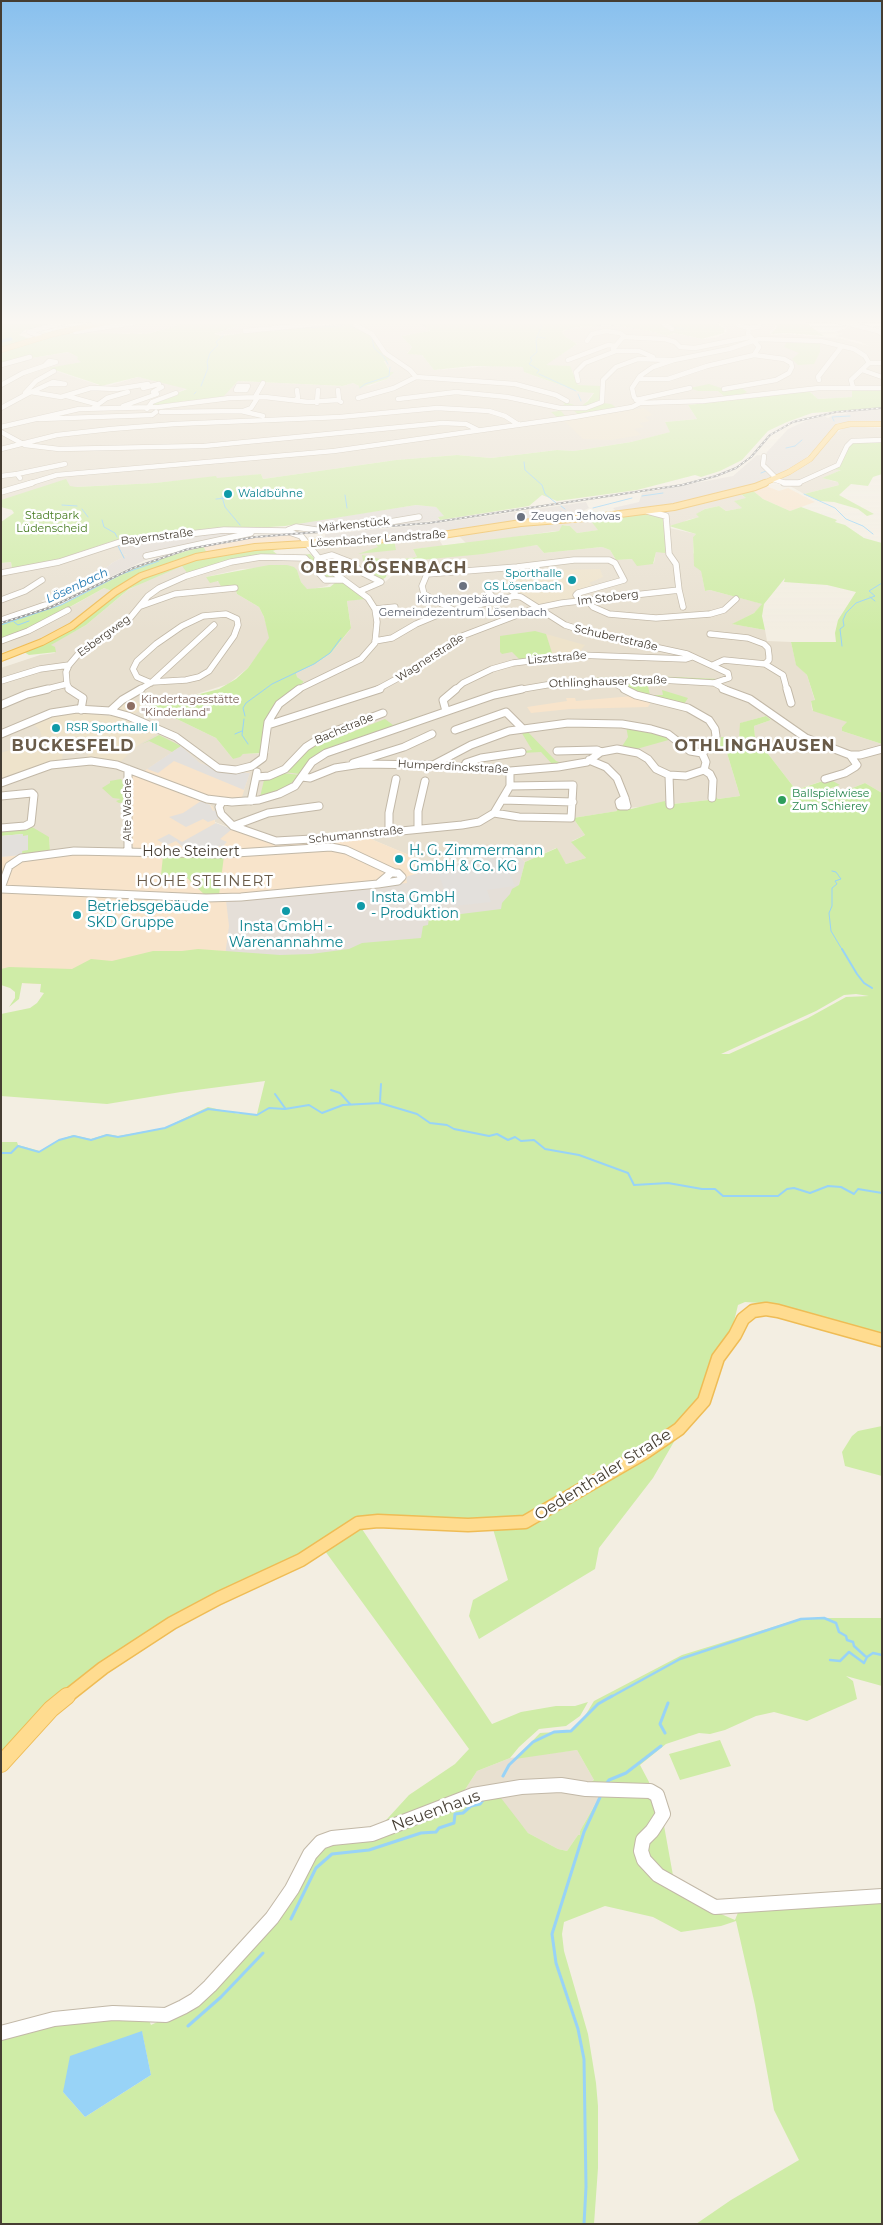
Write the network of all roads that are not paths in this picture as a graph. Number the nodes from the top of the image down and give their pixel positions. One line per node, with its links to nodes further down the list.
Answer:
1 (13, 424): 10 (street)
2 (165, 424): 8 (street)
3 (187, 424): 8 (street)
4 (439, 424): 14 (street)
5 (465, 424): 11 (street)
6 (527, 424): 9 (street)
7 (882, 424): 20 (main road, Lösenbacher Landstraße)
8 (161, 425): 14 (street)
9 (519, 425): 11 (street)
10 (1, 427)
11 (478, 430): 21 (street)
12 (1, 432): 14 (street)
13 (882, 440): 20 (street)
14 (22, 443): 15 (street)
15 (1, 449)
16 (764, 456): 20 (street)
17 (65, 464): 18 (street)
18 (17, 474): 19 (street); 21 (street)
19 (1, 476)
20 (775, 478): 23 (main road, Lösenbacher Landstraße)
21 (28, 482): 22 (street)
22 (1, 492)
23 (647, 511): 27 (main road, Lösenbacher Landstraße); 34 (street)
24 (419, 517): 26 (street, Märkenstück)
25 (266, 529): 26 (street, Bayernstraße); 28 (street); 30 (street, Bayernstraße)
26 (286, 531): 27 (street, Märkenstück)
27 (308, 544): 29 (street); 56 (main road, Lösenbacher Landstraße)
28 (146, 556)
29 (318, 558): 32 (street); 35 (street)
30 (1, 573)
31 (42, 580): 37 (street)
32 (343, 580): 35 (street); 43 (street, Esbergweg)
33 (236, 588): 43 (street)
34 (679, 590): 39 (street, Im Stoberg); 44 (street)
35 (360, 591): 47 (street)
36 (514, 596): 38 (street); 38 (street, Schubertstraße); 46 (street, Schubertstraße)
37 (1, 600)
38 (495, 600): 49 (street)
39 (587, 600): 40 (street); 41 (street, Im Stoberg)
40 (736, 600)
41 (580, 601): 46 (street, Im Stoberg); 49 (street)
42 (45, 605): 50 (street)
43 (141, 606): 58 (street, Esbergweg)
44 (683, 606)
45 (395, 607): 47 (street)
46 (536, 608): 55 (street, Schubertstraße); 71 (street, Wagnerstraße)
47 (375, 609): 54 (street)
48 (68, 610): 53 (street)
49 (453, 610): 54 (street)
50 (1, 620)
51 (214, 625): 61 (street)
52 (710, 634): 57 (street)
53 (1, 641)
54 (375, 641): 71 (street)
55 (692, 656): 59 (street, Schubertstraße); 69 (street, Lisztstraße)
56 (1, 658)
57 (765, 664): 59 (street); 65 (street)
58 (69, 665): 60 (street); 63 (street, Esbergweg)
59 (713, 665): 64 (street, Schubertstraße)
60 (1, 681)
61 (150, 683): 61 (street); 68 (street)
62 (614, 683): 64 (street, Othlinghauser Straße); 69 (street, Othlinghauser Straße); 82 (street)
63 (67, 684): 66 (street); 67 (street)
64 (714, 684): 84 (street, Othlinghauser Straße)
65 (791, 703)
66 (1, 704)
67 (81, 710): 68 (street); 74 (street)
68 (110, 711): 87 (street)
69 (446, 711): 95 (street, Othlinghauser Straße)
70 (383, 714): 94 (street, Bachstraße)
71 (268, 725): 87 (street)
72 (522, 728): 73 (street); 82 (street); 86 (street)
73 (455, 730)
74 (1, 734)
75 (432, 734): 88 (street)
76 (621, 749): 81 (street, Humperdinckstraße); 93 (street)
77 (882, 749): 79 (street)
78 (557, 751): 81 (street, Humperdinckstraße)
79 (874, 751): 83 (street); 84 (street)
80 (522, 752): 89 (street)
81 (601, 752): 85 (street, Humperdinckstraße)
82 (702, 753): 92 (street)
83 (882, 754)
84 (850, 755): 97 (street)
85 (589, 760): 91 (street, Humperdinckstraße); 103 (street)
86 (433, 765): 88 (street, Humperdinckstraße); 89 (street, Humperdinckstraße)
87 (252, 766): 94 (street)
88 (347, 766): 95 (street, Humperdinckstraße)
89 (464, 767): 91 (street, Humperdinckstraße)
90 (128, 769): 99 (street, Othlinghauser Straße); 106 (street, Othlinghauser Straße); 116 (street, Alte Wache)
91 (510, 770): 100 (street)
92 (704, 770): 93 (street); 102 (street)
93 (669, 775): 109 (street)
94 (258, 776): 105 (street)
95 (302, 777): 105 (street, Othlinghauser Straße)
96 (396, 779): 115 (street)
97 (825, 779)
98 (425, 781): 114 (street)
99 (1, 783)
100 (510, 786): 104 (street); 108 (street)
101 (1, 796): 113 (street)
102 (714, 796)
103 (625, 798)
104 (502, 800): 107 (street); 111 (street)
105 (251, 801): 106 (street, Othlinghauser Straße)
106 (222, 802): 112 (street)
107 (539, 802): 108 (street)
108 (573, 802): 111 (street)
109 (670, 805)
110 (319, 806): 112 (street)
111 (494, 813): 114 (street, Schumannstraße)
112 (233, 826): 115 (street, Schumannstraße)
113 (1, 828)
114 (418, 829): 115 (street, Schumannstraße)
115 (389, 831)
116 (128, 852): 117 (street, Hohe Steinert); 117 (street, Hohe Steinert)
117 (1, 888)
118 (882, 1340): 119 (main road, Oedenthaler Straße)
119 (1, 1764)
120 (882, 1896): 121 (street, Neuenhaus)
121 (1, 2033)

